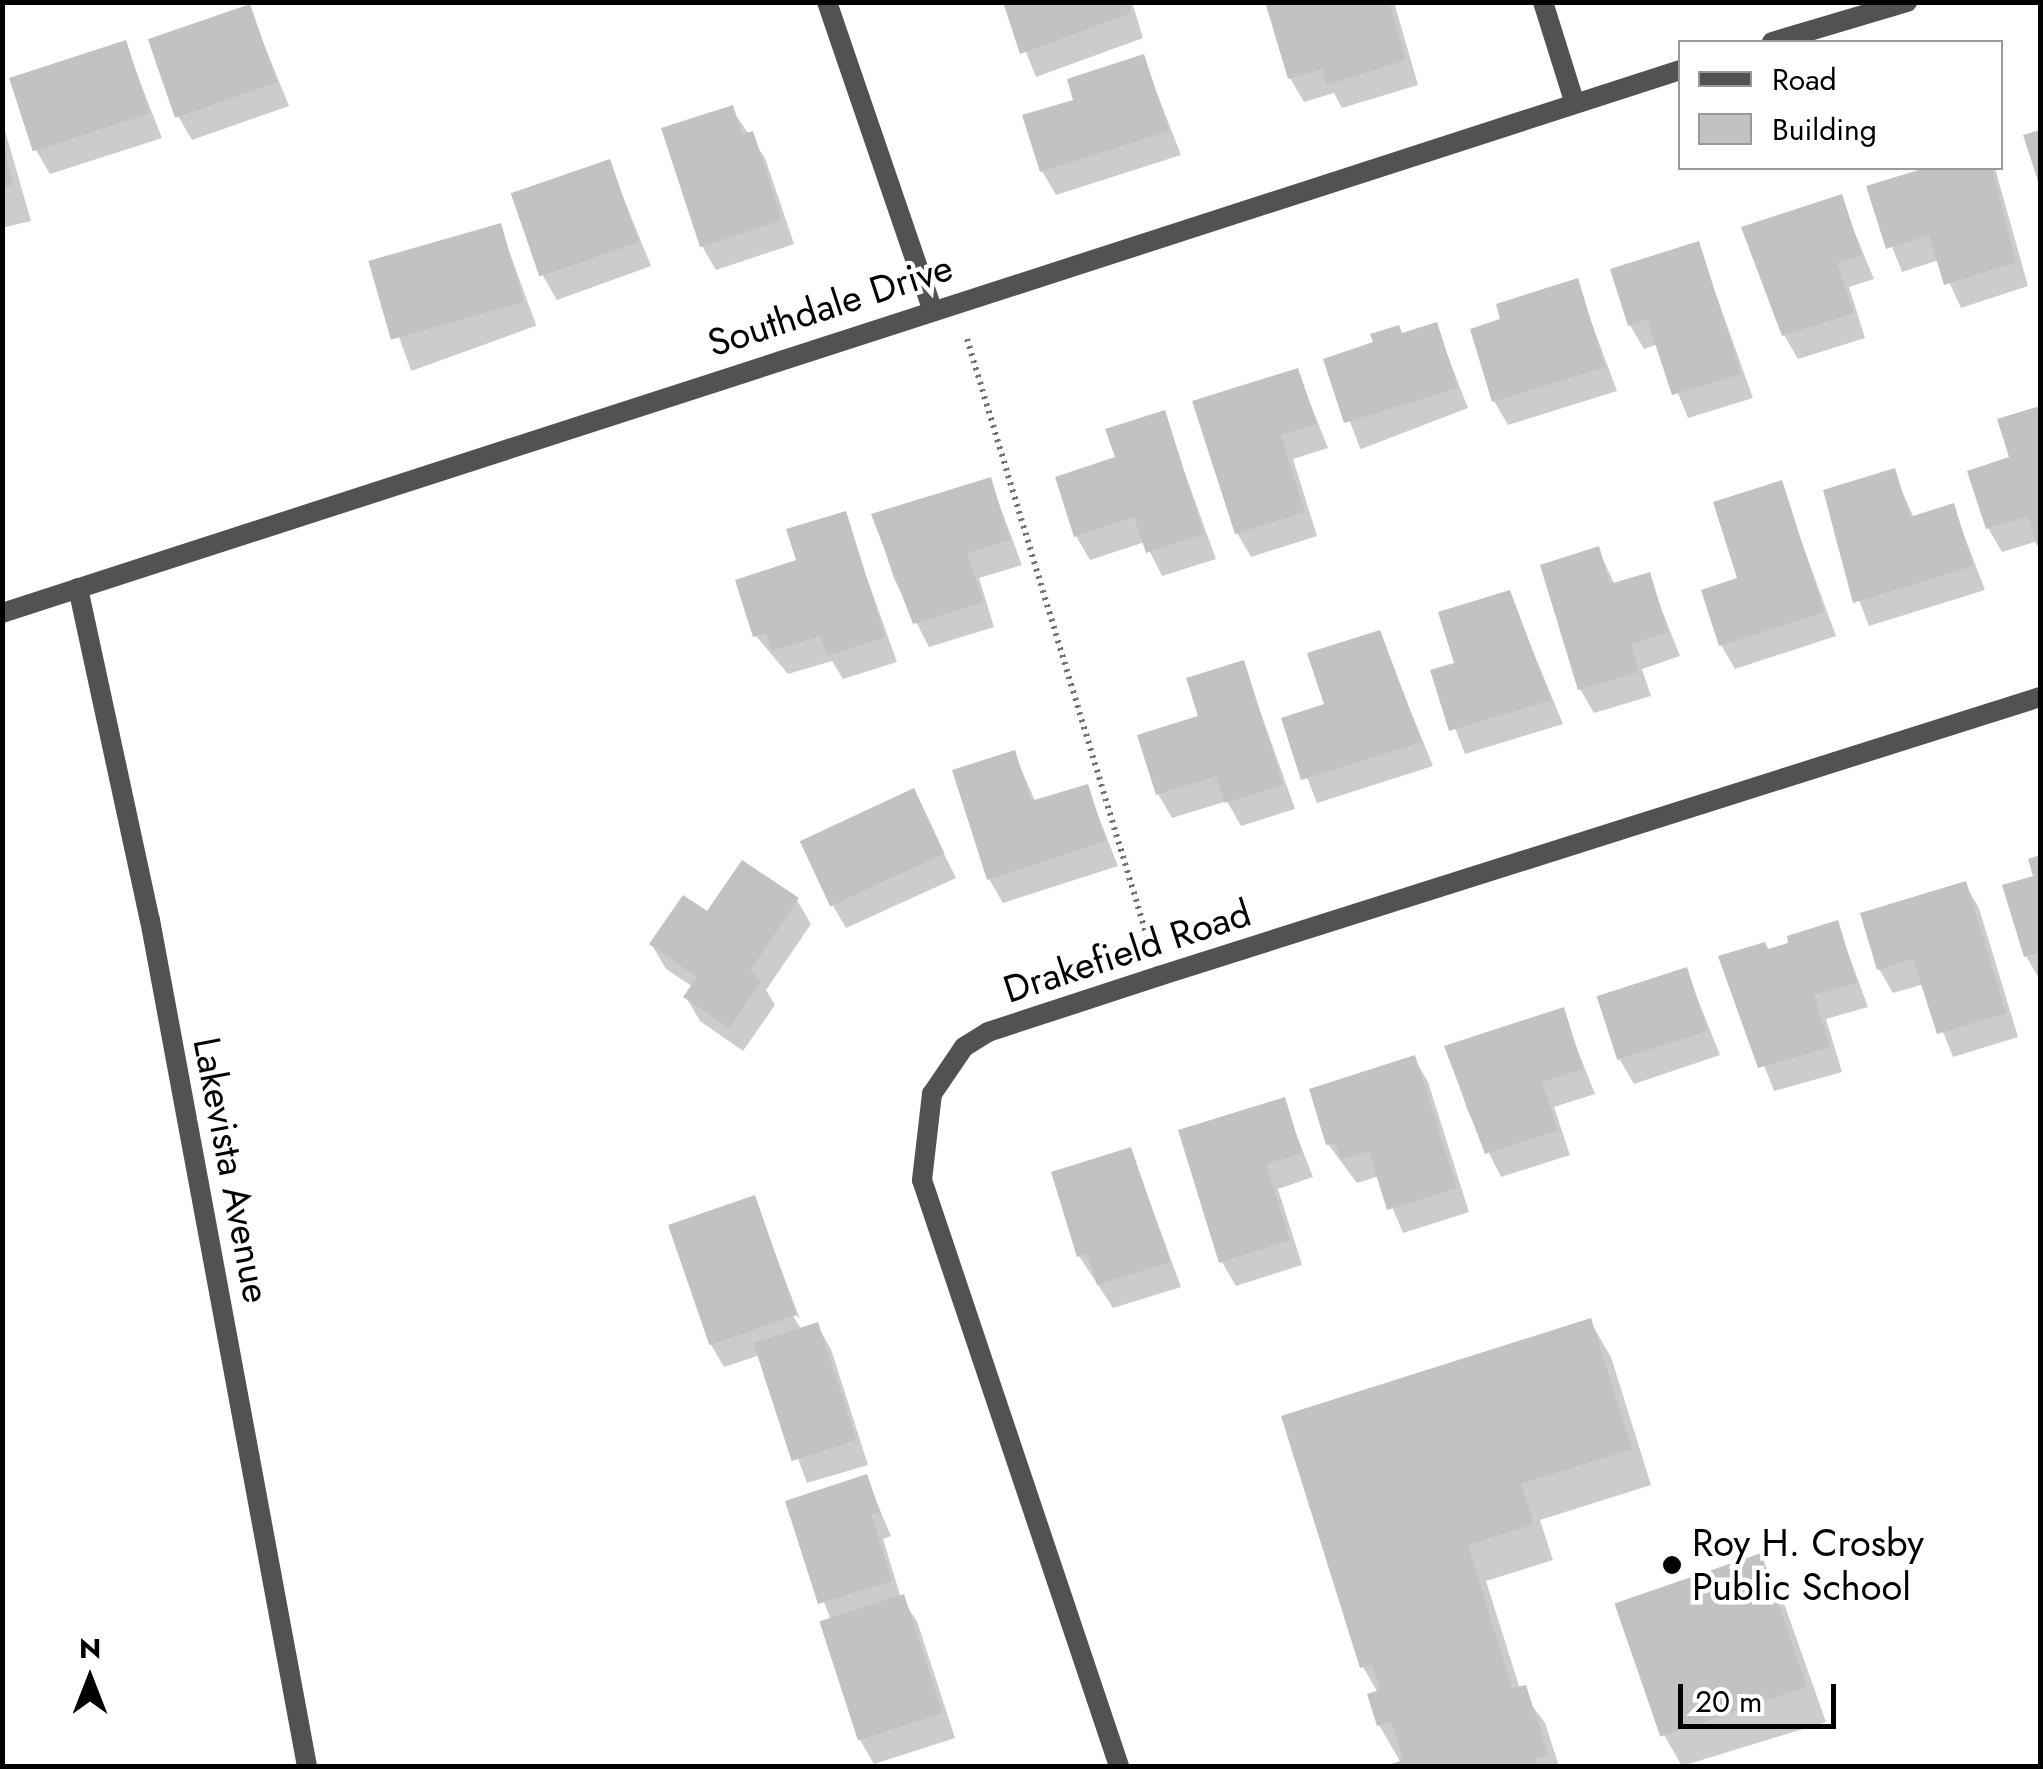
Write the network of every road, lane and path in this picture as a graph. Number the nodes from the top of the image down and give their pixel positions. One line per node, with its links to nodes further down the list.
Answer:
1 (827, 2): 7 (street)
2 (1543, 2): 6 (street)
3 (1907, 2): 4 (street)
4 (1779, 40)
5 (1678, 71): 6 (street, Southdale Drive)
6 (1574, 101): 7 (street, Southdale Drive)
7 (932, 308): 8 (street, Southdale Drive); 11 (path)
8 (78, 588): 9 (street, Southdale Drive); 12 (street, Lakevista Avenue)
9 (2, 613)
10 (2040, 697): 11 (street, Drakefield Road)
11 (1159, 976): 13 (street, Drakefield Road)
12 (307, 1766)
13 (1119, 1766)

